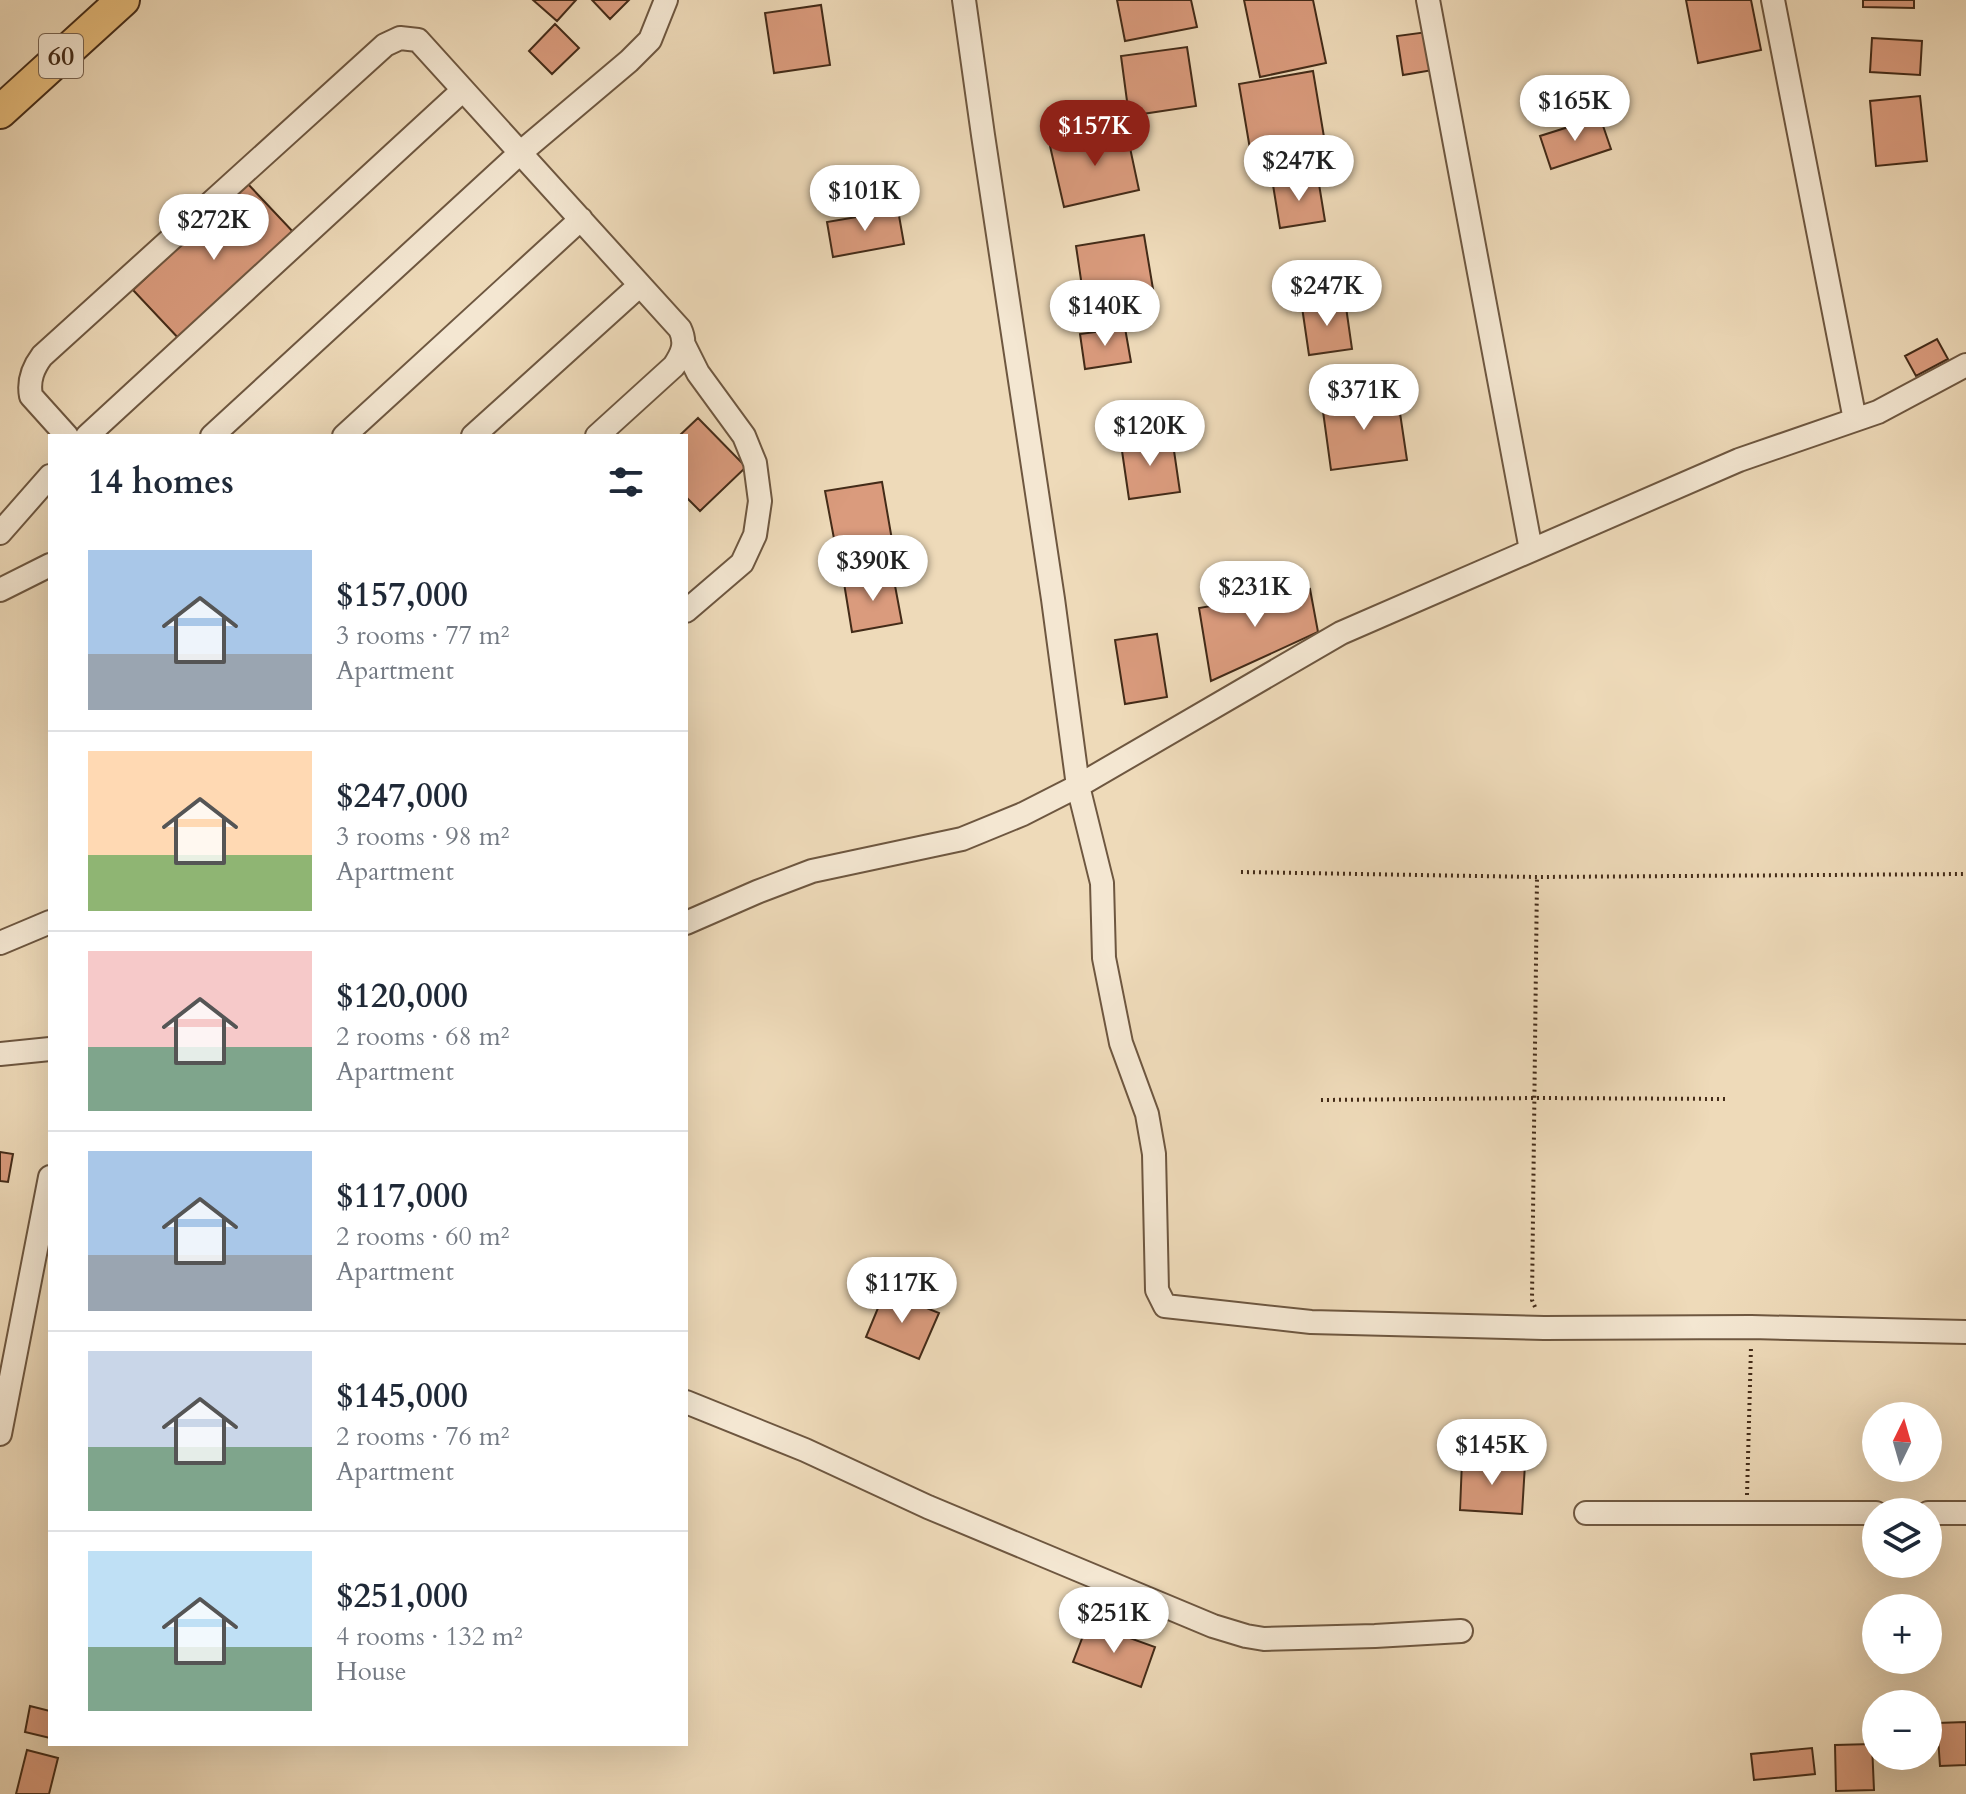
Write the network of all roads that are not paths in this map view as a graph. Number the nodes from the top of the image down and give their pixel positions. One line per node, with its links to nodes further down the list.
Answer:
1 (123, 0): 7 (highway, 60)
2 (666, 0): 8 (street)
3 (964, 0): 26 (street)
4 (1428, 0): 22 (street)
5 (1773, 0): 13 (street)
6 (463, 90): 8 (street); 14 (street); 15 (street)
7 (0, 112)
8 (520, 153): 9 (street); 16 (street)
9 (581, 219): 10 (street); 17 (street)
10 (640, 285): 11 (street); 18 (street)
11 (684, 345): 19 (street); 25 (street)
12 (1966, 365): 13 (street)
13 (1855, 420): 22 (street)
14 (65, 434)
15 (89, 434)
16 (214, 434)
17 (346, 434)
18 (475, 434)
19 (599, 434)
20 (48, 478): 21 (street)
21 (0, 533)
22 (1531, 550): 26 (street)
23 (48, 566): 24 (street)
24 (0, 590)
25 (688, 609)
26 (1078, 786): 27 (street); 33 (street)
27 (688, 922)
28 (48, 923): 29 (street)
29 (0, 943)
30 (48, 1049): 31 (street)
31 (0, 1054)
32 (48, 1187): 35 (street)
33 (1966, 1332)
34 (688, 1403): 40 (street)
35 (0, 1434)
36 (1586, 1513): 37 (street)
37 (1862, 1513)
38 (1942, 1513): 39 (street)
39 (1966, 1513)
40 (1461, 1631)

